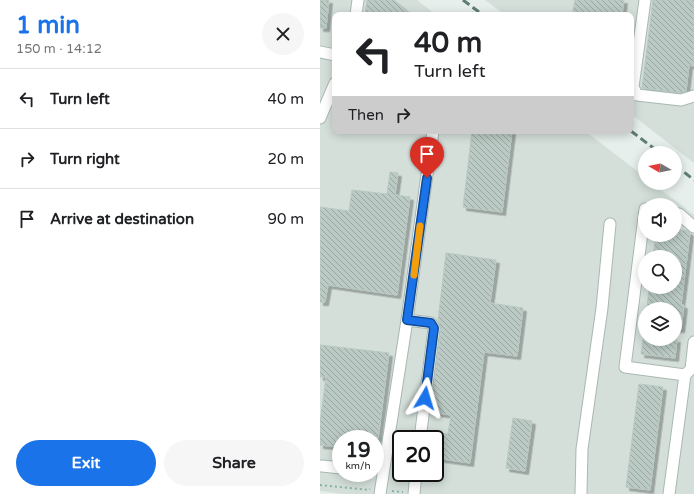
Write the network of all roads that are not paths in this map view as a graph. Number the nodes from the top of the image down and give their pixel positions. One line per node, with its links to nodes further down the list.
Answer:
1 (358, 0): 3 (lane)
2 (645, 0): 6 (lane)
3 (356, 12)
4 (320, 52): 5 (lane)
5 (332, 54)
6 (634, 80)
7 (634, 89): 9 (lane)
8 (332, 90): 10 (lane)
9 (694, 96)
10 (320, 118)
11 (433, 134): 16 (lane)
12 (682, 217): 14 (lane)
13 (610, 224): 27 (lane)
14 (694, 227)
15 (641, 242): 18 (lane)
16 (407, 320): 19 (lane); 20 (lane)
17 (694, 342): 18 (lane)
18 (685, 375): 28 (lane)
19 (421, 430)
20 (384, 445)
21 (322, 466): 22 (lane)
22 (332, 467)
23 (380, 482): 25 (lane)
24 (415, 482): 26 (lane)
25 (381, 492)
26 (414, 494)
27 (581, 494)
28 (669, 494)

